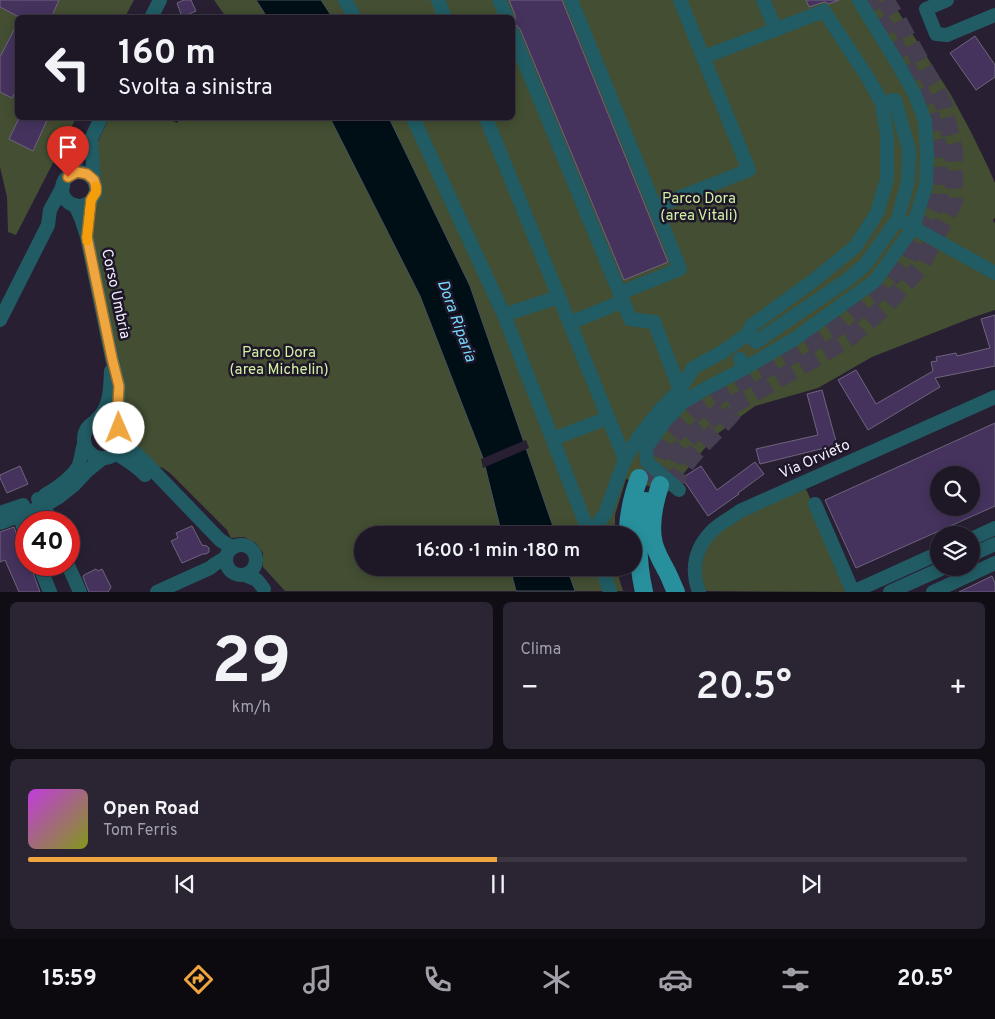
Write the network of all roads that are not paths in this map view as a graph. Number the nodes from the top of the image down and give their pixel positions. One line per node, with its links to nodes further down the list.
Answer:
1 (160, 0): 11 (street)
2 (345, 0): 12 (street)
3 (438, 0): 13 (street)
4 (499, 0): 14 (street)
5 (571, 0): 27 (street)
6 (680, 0): 17 (street)
7 (763, 0): 15 (street)
8 (859, 0): 30 (street)
9 (947, 0): 10 (street)
10 (995, 14)
11 (152, 15)
12 (353, 15)
13 (444, 15)
14 (505, 15)
15 (776, 30): 17 (street); 18 (street)
16 (515, 39): 34 (street)
17 (704, 57): 27 (street)
18 (882, 104): 28 (street); 38 (street)
19 (100, 120): 22 (street)
20 (414, 120): 35 (street)
21 (487, 120): 33 (street)
22 (91, 138): 23 (street); 24 (street)
23 (94, 180): 24 (street); 25 (street)
24 (66, 181): 26 (street); 29 (street)
25 (91, 200): 26 (street); 31 (street, Corso Umbria)
26 (73, 204): 29 (street); 31 (street, Corso Umbria)
27 (655, 206): 34 (street)
28 (898, 219): 30 (street); 38 (street)
29 (48, 225): 36 (street)
30 (913, 228): 32 (street); 49 (street)
31 (87, 237): 39 (street, Corso Umbria)
32 (995, 273)
33 (559, 297): 35 (street); 37 (street)
34 (622, 297): 37 (street); 40 (street)
35 (504, 315): 45 (street)
36 (0, 320)
37 (570, 323): 42 (street)
38 (749, 333): 40 (street)
39 (112, 358): 43 (street, Corso Umbria); 44 (street, Corso Umbria)
40 (680, 390): 48 (street)
41 (995, 397): 82 (street, Via Orvieto)
42 (608, 418): 45 (street); 48 (street)
43 (96, 420): 44 (street); 46 (street)
44 (120, 432): 47 (street); 65 (street)
45 (553, 439): 58 (street)
46 (84, 444): 47 (street); 50 (street)
47 (109, 456): 50 (street); 65 (street)
48 (625, 459): 59 (street)
49 (660, 485): 60 (main road); 80 (main road); 81 (main road)
50 (41, 503): 52 (street); 53 (street)
51 (815, 504): 83 (street)
52 (21, 511)
53 (45, 511)
54 (0, 512): 55 (street)
55 (15, 512)
56 (15, 514): 57 (street)
57 (0, 523)
58 (587, 526)
59 (596, 526)
60 (629, 526)
61 (995, 528): 62 (street)
62 (980, 535)
63 (995, 544): 64 (street)
64 (980, 551)
65 (229, 553): 68 (street); 69 (street); 69 (street)
66 (930, 558): 83 (street)
67 (995, 563): 85 (street)
68 (210, 568): 69 (street); 77 (street)
69 (231, 572)
70 (930, 574): 84 (street)
71 (43, 576): 75 (street)
72 (73, 576): 76 (street)
73 (605, 576): 78 (street)
74 (631, 576): 79 (main road)
75 (50, 592)
76 (80, 592)
77 (157, 592)
78 (610, 592)
79 (634, 592)
80 (644, 592)
81 (676, 592)
82 (699, 592)
83 (853, 592)
84 (890, 592)
85 (933, 592)

